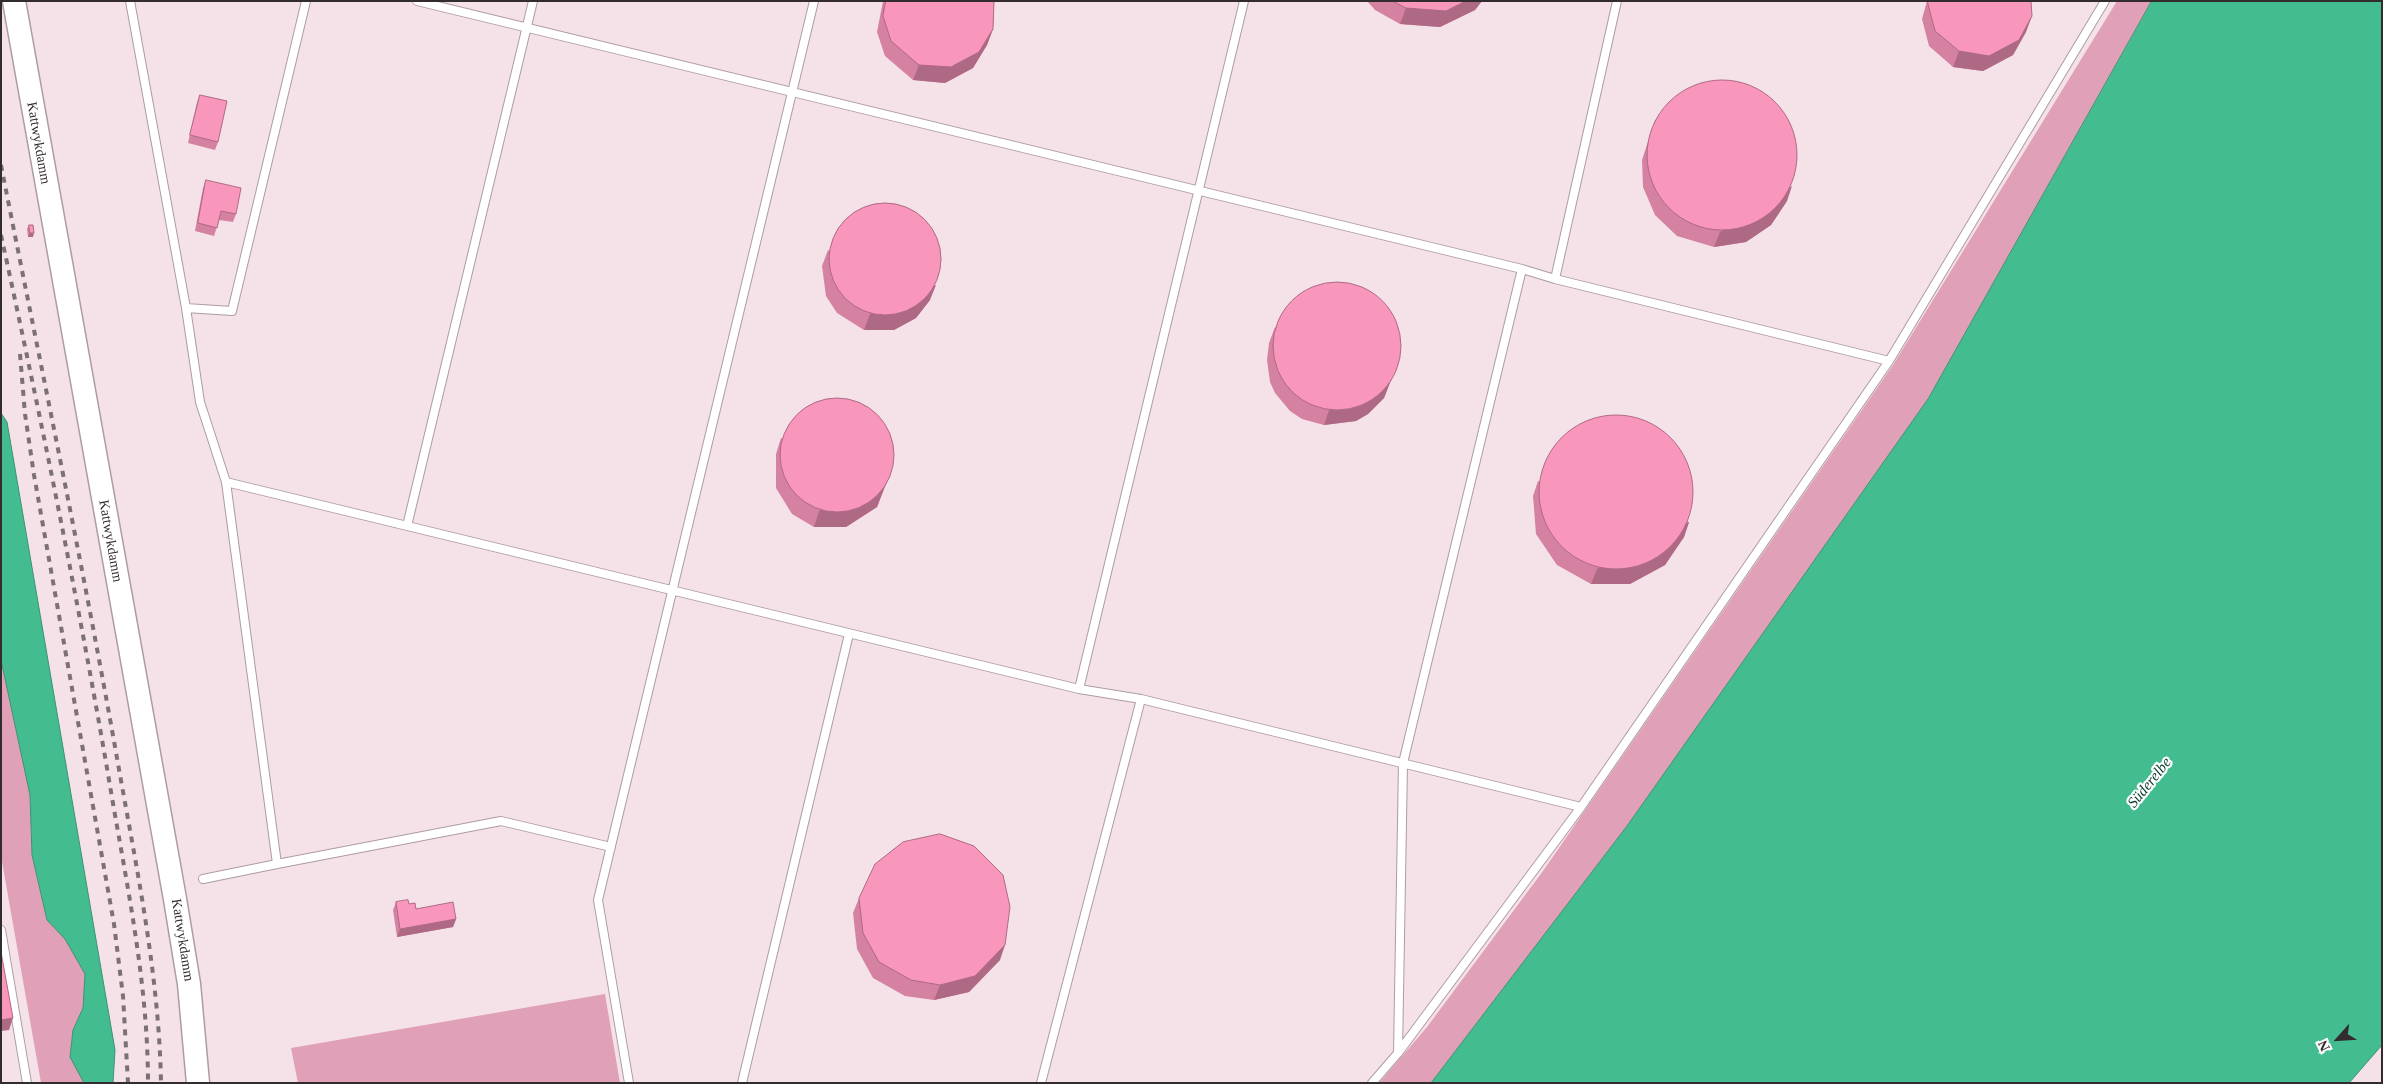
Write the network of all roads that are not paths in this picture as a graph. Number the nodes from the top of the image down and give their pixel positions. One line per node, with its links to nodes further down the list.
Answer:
1 (14, 1): 31 (main road, Kattwykdamm)
2 (130, 1): 15 (lane)
3 (306, 1): 15 (lane)
4 (417, 1): 10 (lane)
5 (533, 1): 10 (lane)
6 (814, 1): 11 (lane)
7 (1244, 1): 12 (lane)
8 (1617, 1): 14 (lane)
9 (2105, 1): 16 (lane)
10 (526, 28): 11 (lane); 18 (lane)
11 (792, 92): 12 (lane); 19 (lane)
12 (1198, 191): 13 (lane); 21 (lane)
13 (1522, 269): 14 (lane); 23 (lane)
14 (1555, 279): 16 (lane)
15 (186, 308): 17 (lane)
16 (1889, 361): 24 (lane)
17 (226, 482): 18 (lane); 26 (lane)
18 (407, 526): 19 (lane)
19 (673, 591): 20 (lane); 25 (lane)
20 (849, 634): 21 (lane); 33 (lane)
21 (1079, 689): 22 (lane)
22 (1141, 699): 23 (lane); 34 (lane)
23 (1403, 764): 24 (lane); 29 (lane)
24 (1581, 807): 29 (lane)
25 (611, 847): 26 (lane); 32 (lane)
26 (278, 864): 27 (lane)
27 (203, 878)
28 (1, 930): 30 (lane)
29 (1398, 1052): 35 (lane)
30 (27, 1083)
31 (198, 1083)
32 (629, 1083)
33 (742, 1083)
34 (1041, 1083)
35 (1372, 1083)

